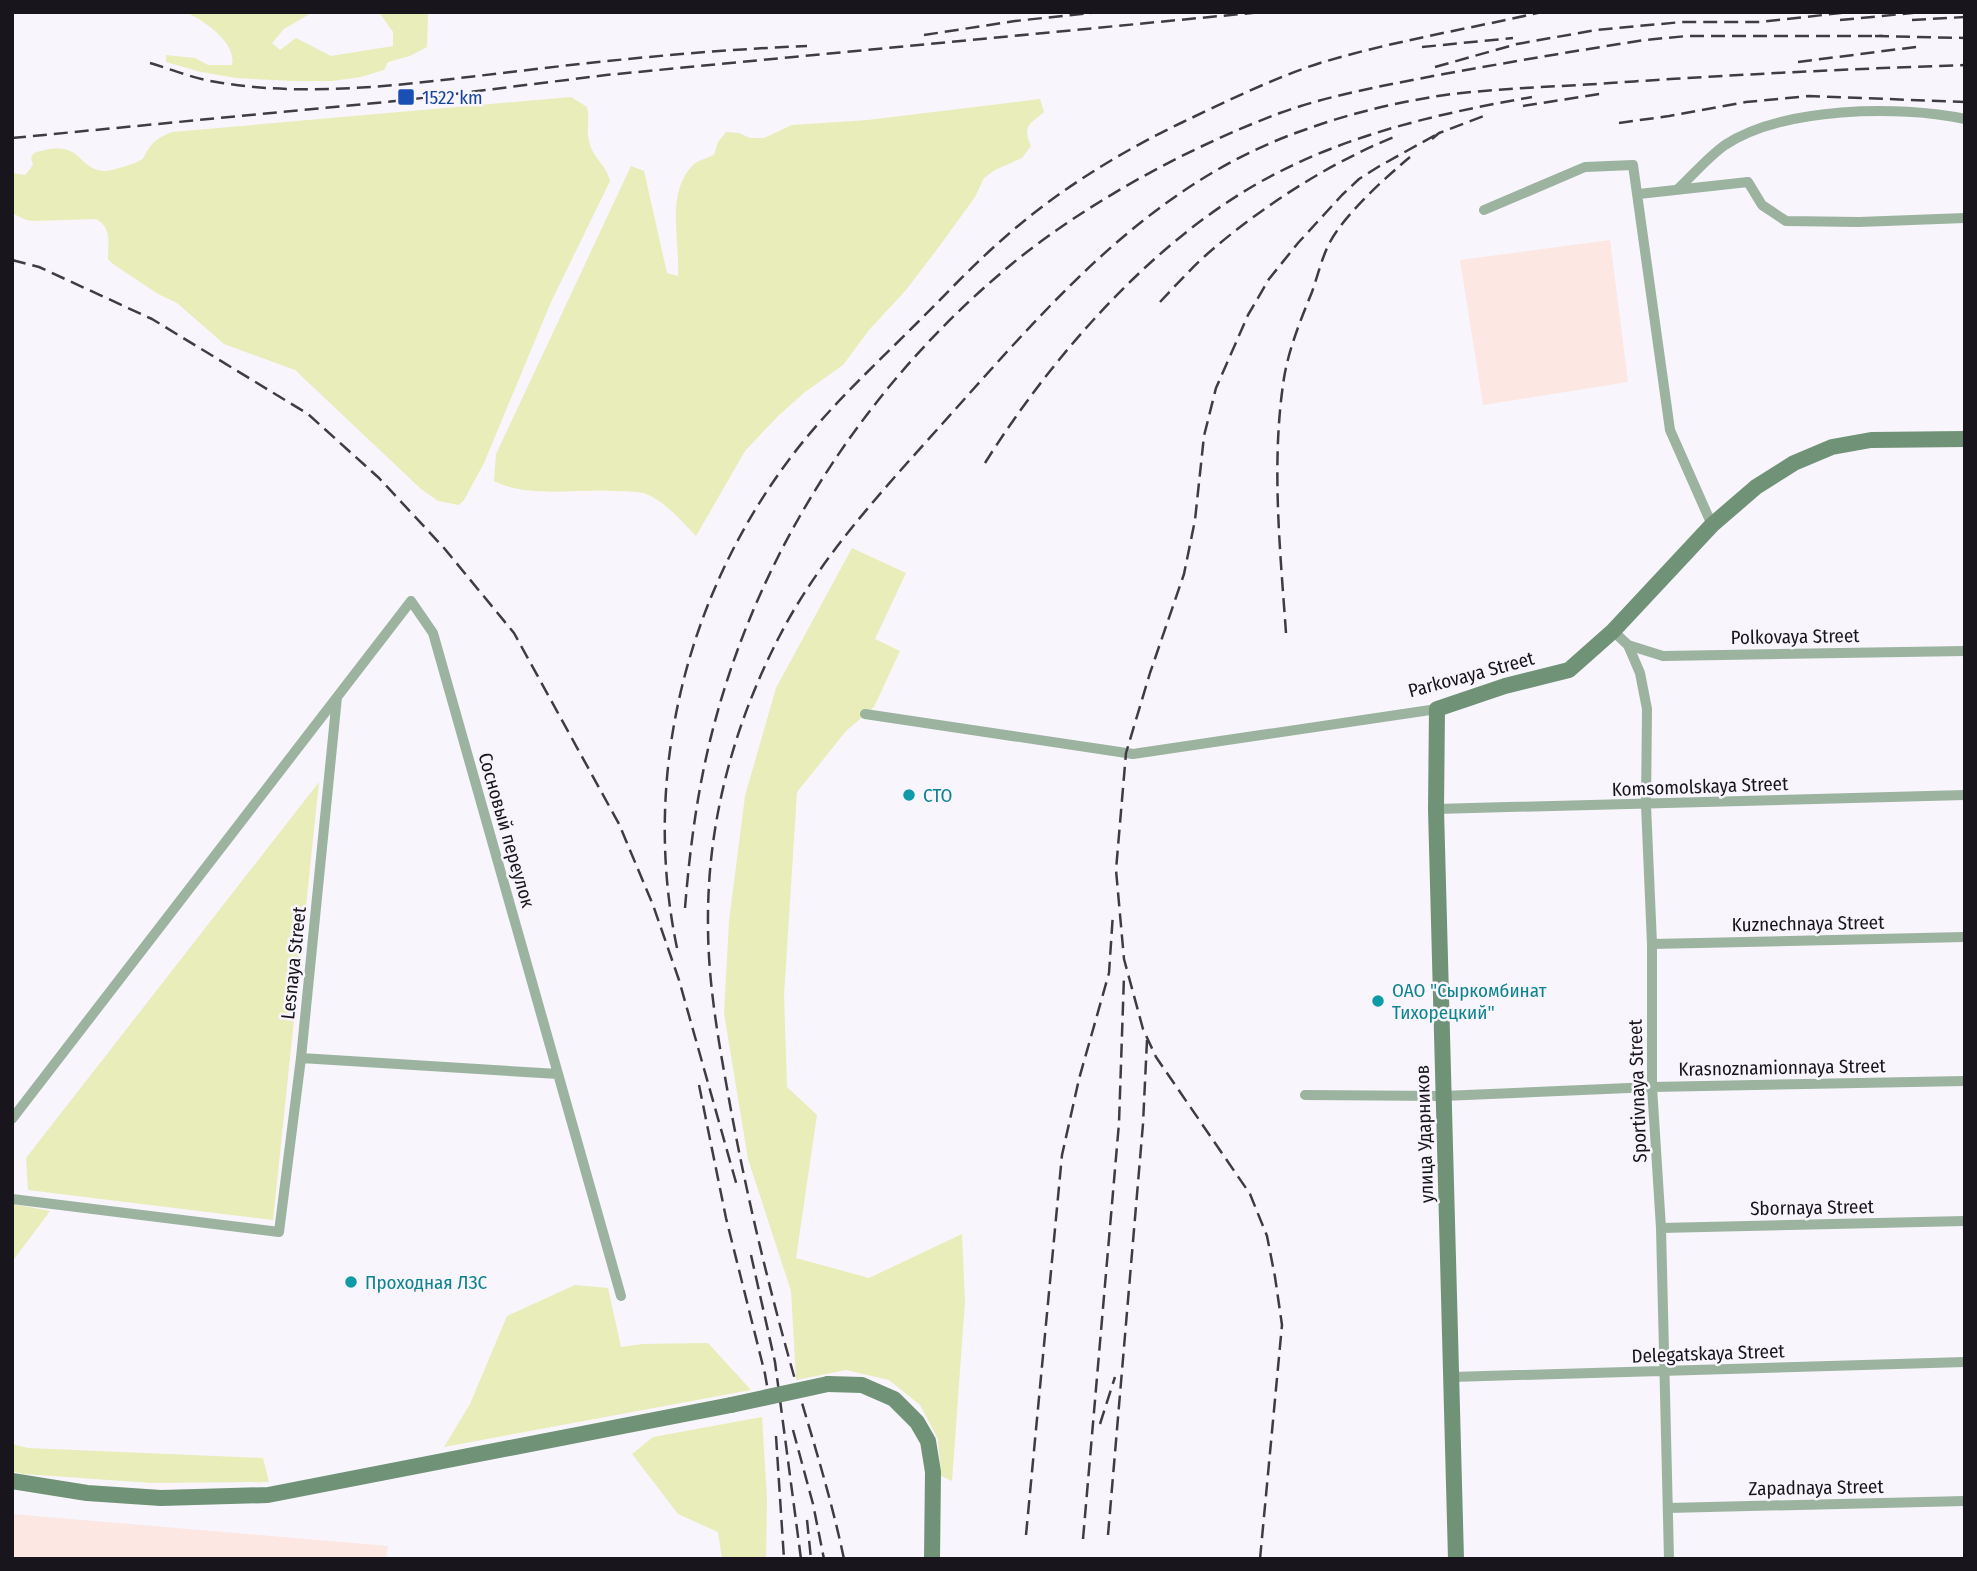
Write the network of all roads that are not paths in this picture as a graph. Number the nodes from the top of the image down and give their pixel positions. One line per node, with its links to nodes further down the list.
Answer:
1 (1965, 119): 2 (street)
2 (1678, 189): 3 (street); 5 (street)
3 (1639, 194): 4 (street); 7 (street)
4 (1484, 210)
5 (1965, 218)
6 (1965, 439): 7 (main road, Parkovaya Street)
7 (1712, 525): 8 (main road, Parkovaya Street)
8 (1613, 631): 9 (street, Sportivnaya Street); 12 (main road, Parkovaya Street)
9 (1628, 645): 10 (street, Polkovaya Street); 15 (street, Sportivnaya Street)
10 (1965, 651)
11 (337, 697): 19 (street, Lesnaya Street); 20 (street, Сосновый переулок); 25 (street)
12 (1437, 709): 13 (street, Parkovaya Street); 16 (main road, улица Ударников)
13 (865, 714)
14 (1965, 795): 15 (street, Komsomolskaya Street)
15 (1646, 805): 16 (street, Komsomolskaya Street); 18 (street, Sportivnaya Street)
16 (1436, 809): 24 (main road, улица Ударников)
17 (1965, 937): 18 (street, Kuznechnaya Street)
18 (1652, 944): 22 (street, Sportivnaya Street)
19 (301, 1058): 20 (street); 26 (street, Lesnaya Street)
20 (558, 1074): 29 (street, Сосновый переулок)
21 (1965, 1081): 22 (street, Krasnoznamionnaya Street)
22 (1652, 1087): 24 (street, Krasnoznamionnaya Street); 28 (street, Sportivnaya Street)
23 (1305, 1095): 24 (street, Krasnoznamionnaya Street)
24 (1443, 1096): 32 (main road, улица Ударников)
25 (12, 1119)
26 (12, 1199)
27 (1965, 1221): 28 (street, Sbornaya Street)
28 (1661, 1228): 31 (street, Sportivnaya Street)
29 (621, 1296)
30 (1965, 1362): 31 (street, Delegatskaya Street)
31 (1664, 1371): 32 (street, Delegatskaya Street); 35 (street, Sportivnaya Street)
32 (1452, 1377): 37 (main road, улица Ударников)
33 (12, 1481): 36 (main road, bridge)
34 (1965, 1501): 35 (street, Zapadnaya Street)
35 (1668, 1508): 38 (street, Sportivnaya Street)
36 (932, 1559)
37 (1456, 1559)
38 (1669, 1559)

